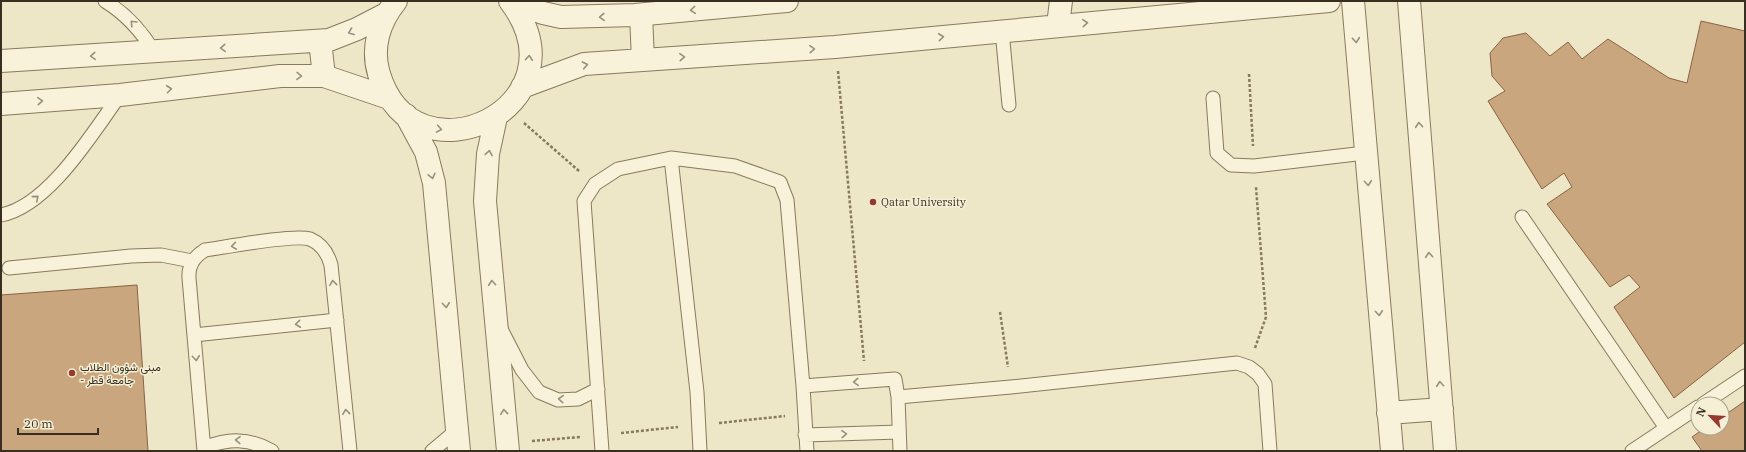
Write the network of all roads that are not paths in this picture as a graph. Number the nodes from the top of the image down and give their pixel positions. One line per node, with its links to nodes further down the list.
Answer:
1 (105, 1): 14 (lane, one-way to 1)
2 (511, 1): 10 (street, one-way to 2); 18 (street, one-way to 2)
3 (787, 1): 10 (street, one-way to 10)
4 (1061, 1): 11 (street)
5 (1329, 1): 8 (street)
6 (1353, 1): 26 (street, one-way to 26)
7 (1409, 1): 40 (street, one-way to 7)
8 (1279, 3): 11 (street, one-way to 8)
9 (391, 7): 13 (street, one-way to 13); 20 (street)
10 (641, 15): 15 (street)
11 (1058, 25): 12 (street)
12 (1002, 31): 15 (street, one-way to 12); 23 (lane)
13 (320, 41): 14 (street, one-way to 14); 17 (street)
14 (154, 52): 16 (street, one-way to 16)
15 (643, 60): 18 (street, one-way to 15)
16 (1, 61)
17 (324, 76): 19 (street, one-way to 17); 20 (street)
18 (522, 87): 24 (street)
19 (120, 95): 22 (street, one-way to 19); 28 (lane, one-way to 19)
20 (389, 98): 25 (street)
21 (1212, 98): 26 (lane)
22 (1, 104)
23 (1009, 105)
24 (501, 113): 25 (street, one-way to 24); 32 (street, one-way to 24)
25 (406, 115): 46 (street, one-way to 46)
26 (1366, 153): 42 (street, one-way to 42)
27 (671, 158): 36 (lane); 37 (lane); 53 (lane)
28 (1, 215)
29 (1522, 217): 43 (lane)
30 (192, 261): 31 (lane); 33 (lane, one-way to 30); 34 (lane)
31 (9, 268)
32 (495, 318): 37 (lane, one-way to 32); 47 (street, one-way to 32)
33 (337, 320): 34 (lane, one-way to 34); 50 (lane, one-way to 33)
34 (194, 335): 48 (lane, one-way to 48)
35 (1745, 376): 38 (lane)
36 (803, 386): 39 (lane, one-way to 36); 45 (lane)
37 (598, 388): 52 (lane)
38 (1715, 396)
39 (898, 397): 44 (lane); 56 (lane)
40 (1442, 409): 42 (street); 58 (street)
41 (1690, 412): 43 (lane)
42 (1388, 413): 57 (street)
43 (1666, 428): 59 (lane)
44 (899, 432): 45 (lane, one-way to 44); 55 (lane)
45 (805, 435): 54 (lane)
46 (458, 440): 51 (lane)
47 (507, 447)
48 (204, 449): 49 (lane, one-way to 48)
49 (272, 451)
50 (350, 451)
51 (432, 451)
52 (602, 451)
53 (700, 451)
54 (807, 451)
55 (900, 451)
56 (1270, 451)
57 (1392, 451)
58 (1445, 451)
59 (1632, 451)

